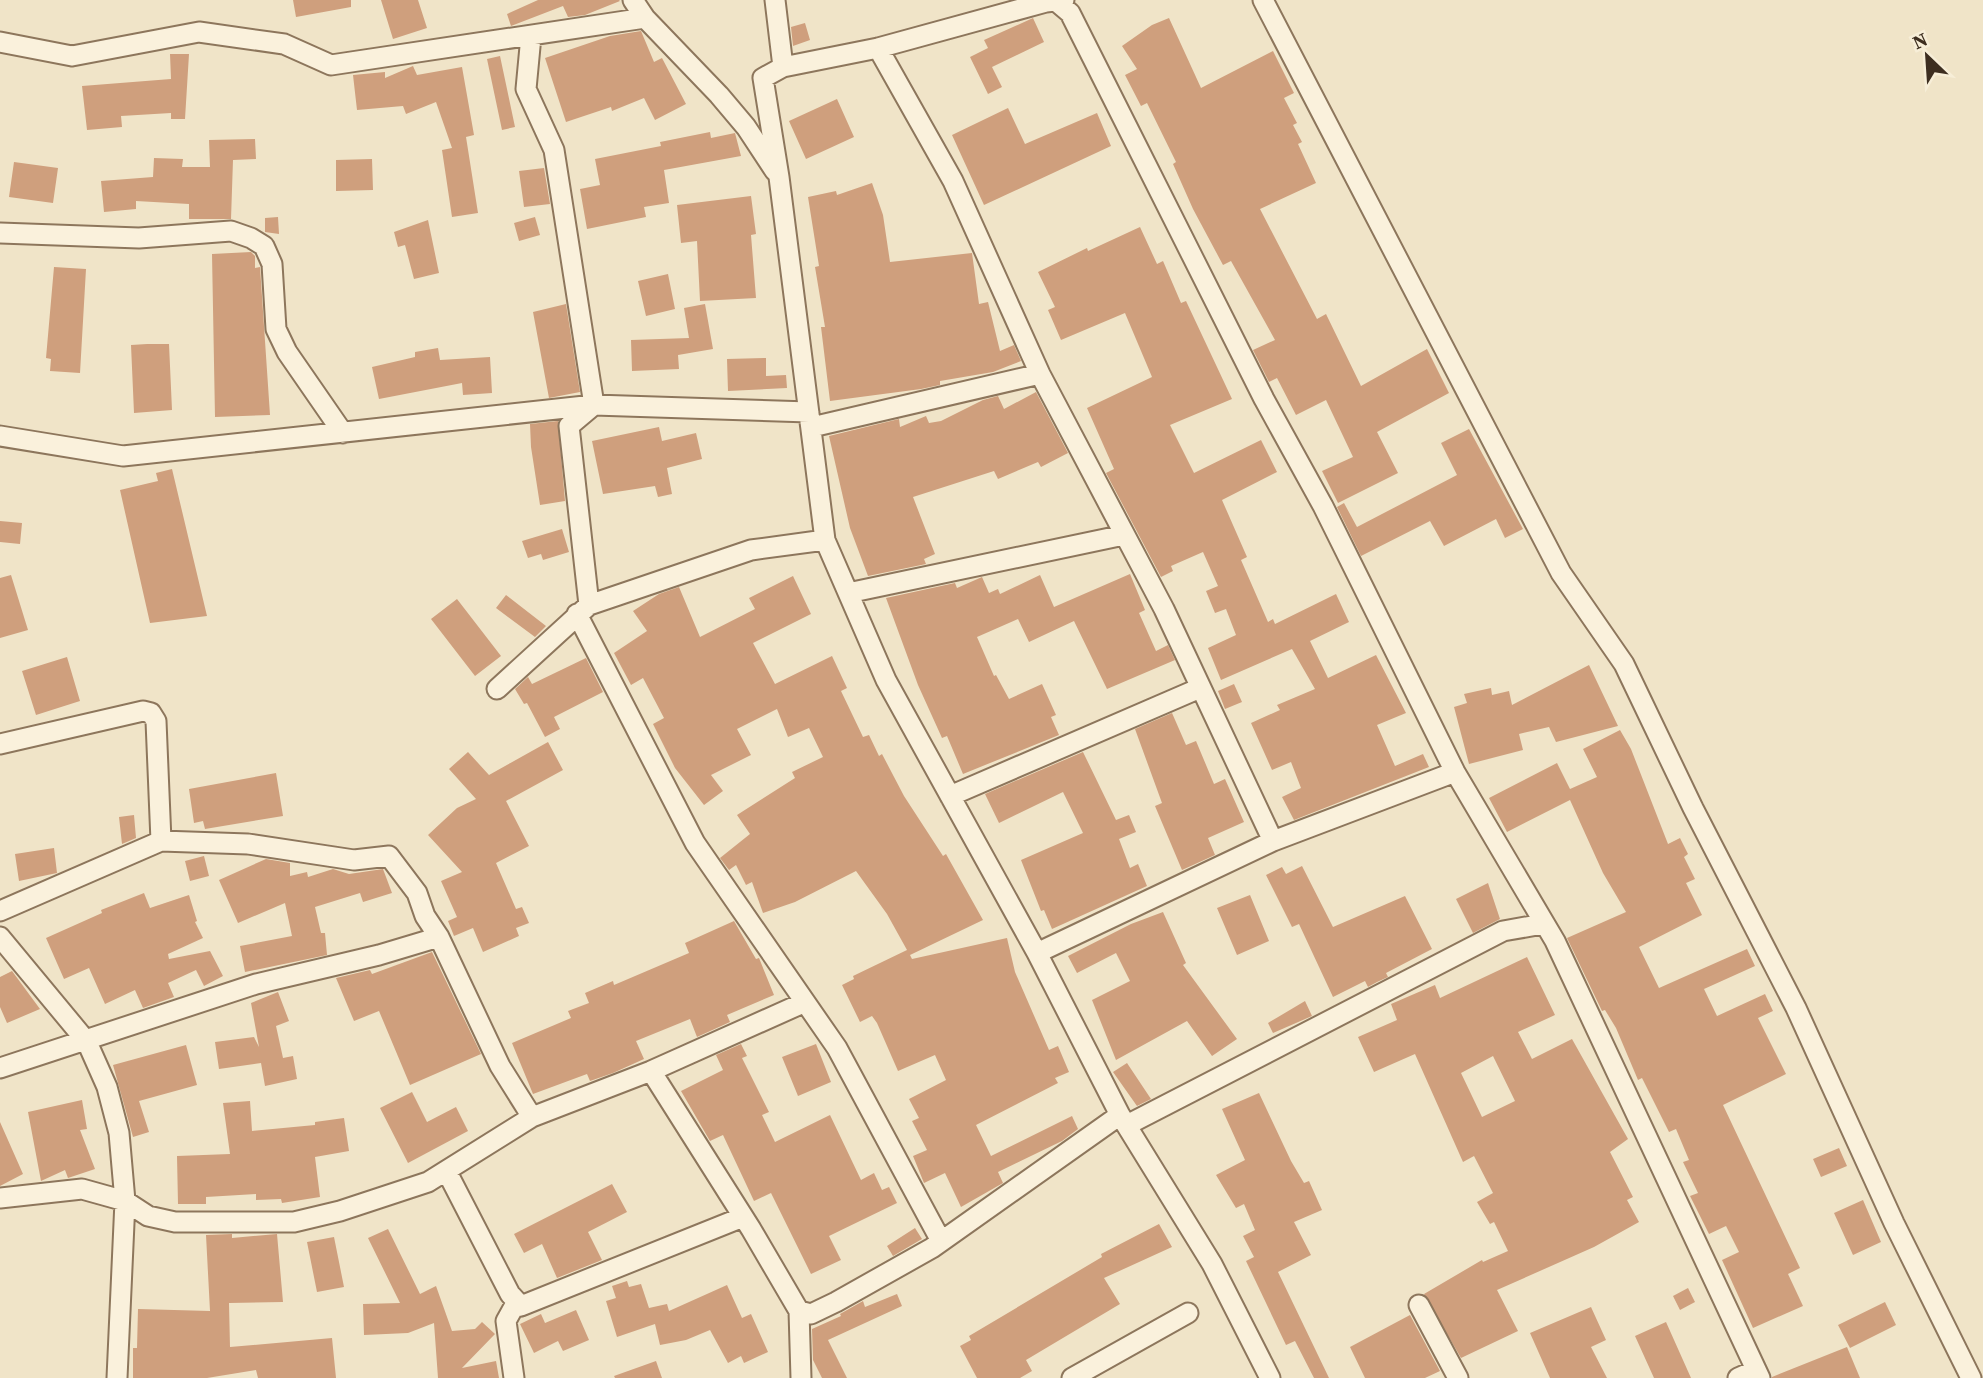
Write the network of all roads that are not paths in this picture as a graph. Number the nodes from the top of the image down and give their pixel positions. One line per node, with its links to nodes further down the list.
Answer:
1 (634, 0): 5 (street)
2 (775, 0): 9 (street)
3 (1263, 0): 55 (street)
4 (1061, 1): 8 (street); 24 (street)
5 (645, 18): 6 (street); 10 (street)
6 (531, 36): 7 (street); 13 (street)
7 (0, 42)
8 (878, 48): 9 (street); 12 (street)
9 (783, 67): 10 (street)
10 (779, 177): 14 (street)
11 (0, 233): 15 (street)
12 (1040, 374): 14 (street); 17 (street)
13 (594, 405): 14 (street); 15 (street); 20 (street)
14 (811, 419): 18 (street)
15 (343, 433): 16 (street)
16 (0, 436)
17 (1124, 535): 19 (street); 21 (street)
18 (825, 540): 19 (street); 20 (street)
19 (848, 593): 25 (street)
20 (583, 610): 22 (street); 33 (street)
21 (1200, 688): 25 (street); 27 (street)
22 (497, 689)
23 (0, 744): 26 (street)
24 (1455, 772): 27 (street); 29 (street)
25 (950, 796): 32 (street)
26 (161, 841): 28 (street); 31 (street)
27 (1273, 841): 32 (street)
28 (0, 911)
29 (1543, 924): 38 (street); 48 (street)
30 (0, 937): 34 (street)
31 (439, 937): 34 (street); 37 (street)
32 (1037, 953): 38 (street)
33 (803, 1003): 36 (street); 43 (street)
34 (87, 1042): 35 (street); 41 (street)
35 (0, 1068)
36 (651, 1071): 37 (street); 42 (street)
37 (532, 1117): 39 (street)
38 (1124, 1120): 43 (street); 53 (street)
39 (447, 1172): 41 (street); 44 (street)
40 (0, 1198): 41 (street)
41 (125, 1201): 49 (street)
42 (743, 1217): 44 (street); 46 (street)
43 (941, 1241): 46 (street)
44 (516, 1303): 50 (street)
45 (1419, 1305): 54 (street)
46 (799, 1311): 51 (street)
47 (1188, 1313): 52 (street)
48 (1751, 1375)
49 (117, 1378)
50 (514, 1378)
51 (801, 1378)
52 (1072, 1378)
53 (1270, 1378)
54 (1458, 1378)
55 (1971, 1378)

